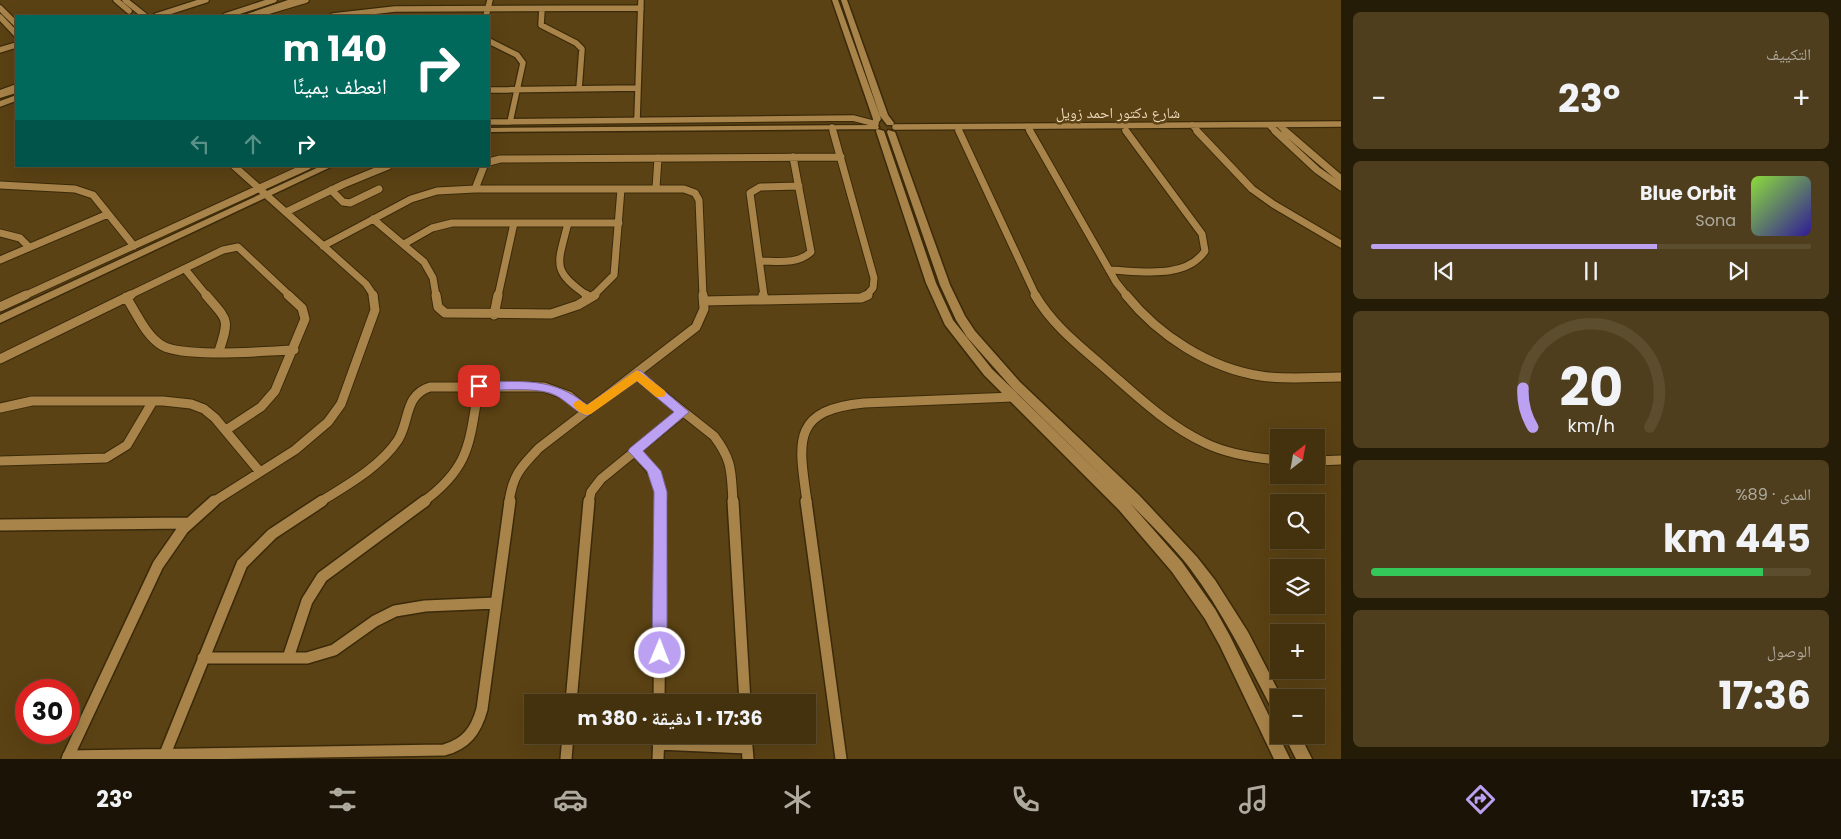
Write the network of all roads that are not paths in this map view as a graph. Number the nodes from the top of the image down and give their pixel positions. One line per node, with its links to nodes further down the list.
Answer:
1 (116, 0): 17 (street)
2 (125, 0): 18 (street)
3 (274, 0): 20 (street)
4 (283, 0): 21 (street)
5 (295, 0): 22 (street)
6 (306, 0): 23 (street)
7 (490, 0): 15 (street)
8 (641, 0): 13 (street)
9 (835, 0): 33 (street)
10 (844, 0): 34 (street)
11 (202, 1): 19 (street)
12 (0, 8): 28 (street)
13 (641, 8): 16 (street); 35 (street)
14 (436, 9): 15 (street); 24 (street); 25 (street)
15 (488, 9): 16 (street); 26 (street)
16 (542, 9): 37 (street)
17 (135, 15)
18 (144, 15)
19 (159, 15)
20 (228, 15)
21 (237, 15)
22 (247, 15)
23 (256, 15)
24 (340, 15)
25 (433, 15)
26 (486, 15)
27 (0, 17): 29 (street)
28 (15, 23)
29 (15, 33)
30 (490, 42): 39 (street)
31 (15, 45): 32 (street)
32 (0, 50)
33 (864, 82): 34 (street); 53 (street)
34 (872, 82): 53 (street)
35 (638, 88): 37 (street); 45 (street)
36 (15, 89): 40 (street)
37 (579, 89): 39 (street)
38 (490, 90): 39 (street)
39 (517, 90): 44 (street)
40 (0, 94)
41 (15, 97): 42 (street)
42 (0, 102)
43 (490, 122): 44 (street, شارع دكتور احمد زويل)
44 (510, 122): 45 (street, شارع دكتور احمد زويل)
45 (643, 123): 52 (street); 53 (street, شارع دكتور احمد زويل); 55 (street)
46 (1269, 124): 47 (street, شارع دكتور احمد زويل); 49 (street, شارع دكتور احمد زويل); 68 (street)
47 (1279, 124): 48 (street, شارع دكتور احمد زويل); 65 (street)
48 (1341, 124)
49 (1192, 125): 51 (street, شارع دكتور احمد زويل); 83 (street)
50 (1027, 126): 51 (street, شارع دكتور احمد زويل); 54 (street, شارع دكتور احمد زويل); 90 (street)
51 (1123, 126): 90 (street)
52 (832, 127): 53 (street); 57 (street)
53 (883, 127): 54 (street, شارع دكتور احمد زويل); 104 (street); 121 (street)
54 (957, 127): 111 (street)
55 (490, 130)
56 (793, 157): 57 (street); 58 (street); 67 (street)
57 (841, 157): 93 (street)
58 (658, 158): 59 (street); 69 (street)
59 (490, 162)
60 (235, 167): 74 (street)
61 (306, 167): 74 (street)
62 (326, 167): 74 (street)
63 (386, 167): 72 (street)
64 (484, 167): 70 (street)
65 (1341, 179)
66 (0, 186): 76 (street)
67 (799, 186): 88 (street); 88 (street)
68 (1341, 187)
69 (656, 188): 71 (street); 94 (street)
70 (475, 189): 71 (street); 77 (street)
71 (621, 189): 80 (street)
72 (331, 190): 73 (street); 75 (street)
73 (379, 190)
74 (262, 192): 75 (street); 84 (street); 97 (street)
75 (286, 212): 85 (street)
76 (108, 214): 84 (street); 86 (street)
77 (373, 219): 82 (street); 85 (street)
78 (514, 223): 79 (street); 82 (street); 96 (street)
79 (568, 223): 80 (street); 92 (street)
80 (619, 223): 92 (street)
81 (0, 233): 86 (street)
82 (404, 244): 96 (street)
83 (1341, 244)
84 (134, 246): 95 (street)
85 (323, 246): 115 (street)
86 (29, 247): 87 (street)
87 (0, 260)
88 (759, 260): 93 (street)
89 (184, 269): 91 (street); 98 (street); 99 (street)
90 (1109, 270): 102 (street)
91 (126, 297): 99 (street); 100 (street)
92 (590, 298): 96 (street)
93 (764, 300): 94 (street)
94 (704, 301): 101 (street)
95 (0, 307)
96 (494, 315)
97 (0, 319)
98 (294, 350): 99 (street); 109 (street)
99 (219, 351)
100 (0, 359)
101 (637, 374): 107 (street); 108 (street)
102 (1341, 377)
103 (479, 386): 107 (street); 119 (street); 120 (street)
104 (1013, 397): 136 (street); 137 (street)
105 (153, 401): 106 (street); 109 (street); 113 (street)
106 (0, 408)
107 (587, 411): 118 (street)
108 (683, 412): 110 (street); 124 (street)
109 (226, 430): 115 (street)
110 (634, 451): 122 (street); 123 (street)
111 (1270, 460)
112 (1341, 460): 114 (street)
113 (0, 461)
114 (1325, 461)
115 (260, 472): 116 (street)
116 (188, 523): 117 (street); 133 (street)
117 (0, 525)
118 (496, 603): 120 (street); 131 (street)
119 (203, 658): 120 (street); 130 (street)
120 (288, 658)
121 (1270, 691)
122 (572, 694)
123 (659, 694)
124 (744, 694)
125 (567, 744): 134 (street)
126 (658, 744): 135 (street)
127 (709, 744): 129 (street)
128 (1296, 744): 138 (street)
129 (747, 747)
130 (165, 754): 132 (street); 133 (street)
131 (347, 755): 132 (street)
132 (256, 756)
133 (67, 757)
134 (566, 759)
135 (658, 759)
136 (841, 759)
137 (1282, 759)
138 (1304, 759)

